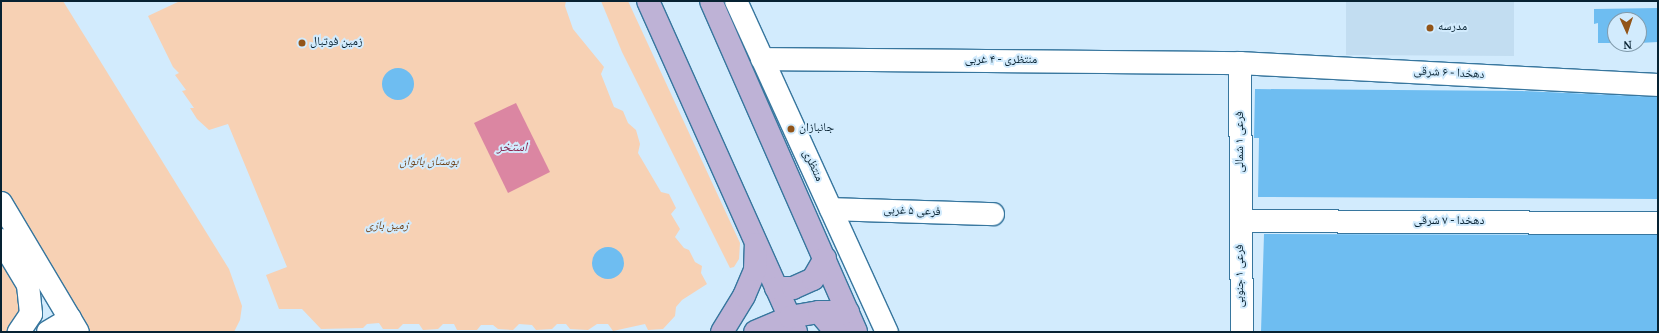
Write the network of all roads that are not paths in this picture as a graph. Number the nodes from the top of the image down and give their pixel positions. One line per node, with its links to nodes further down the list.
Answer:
1 (648, 1): 13 (main road)
2 (711, 1): 14 (main road, منتظری)
3 (736, 1): 4 (street, منتظری)
4 (762, 59): 5 (street, منتظری - ۴ غربی); 8 (street, منتظری)
5 (1240, 63): 6 (street, دهخدا - ۶ شرقی); 10 (street, فرعی ۱ شمالی)
6 (1658, 85)
7 (1, 203): 17 (street)
8 (831, 209): 9 (street, فرعی ۵ غربی); 23 (street, منتظری)
9 (993, 214)
10 (1241, 221): 11 (street, دهخدا - ۷ شرقی); 24 (street, فرعی ۱ جنوبی)
11 (1658, 223)
12 (1, 240): 19 (street)
13 (756, 240): 15 (main road); 21 (main road)
14 (825, 258): 15 (main road); 18 (main road, منتظری)
15 (776, 288): 16 (main road)
16 (793, 325): 18 (main road); 22 (main road)
17 (74, 326): 20 (street)
18 (843, 326)
19 (24, 330)
20 (48, 332)
21 (722, 332)
22 (755, 332)
23 (887, 332)
24 (1242, 332)

